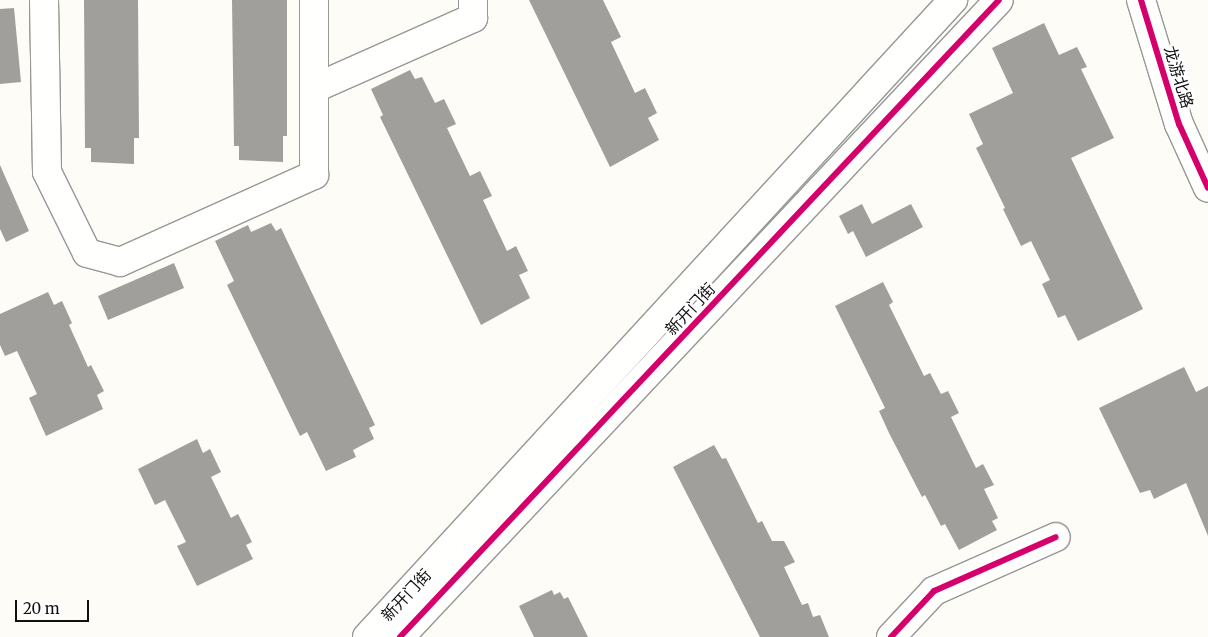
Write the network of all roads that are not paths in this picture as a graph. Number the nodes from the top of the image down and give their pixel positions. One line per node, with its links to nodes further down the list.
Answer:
1 (44, 0): 7 (street)
2 (314, 0): 7 (street)
3 (473, 0): 7 (street)
4 (953, 0): 10 (street, 新开门街)
5 (1000, 0): 11 (street, 新开门街)
6 (1141, 0): 8 (street, 龙游北路)
7 (315, 88)
8 (1208, 188)
9 (1056, 537): 12 (street)
10 (366, 637)
11 (400, 637)
12 (891, 637)

